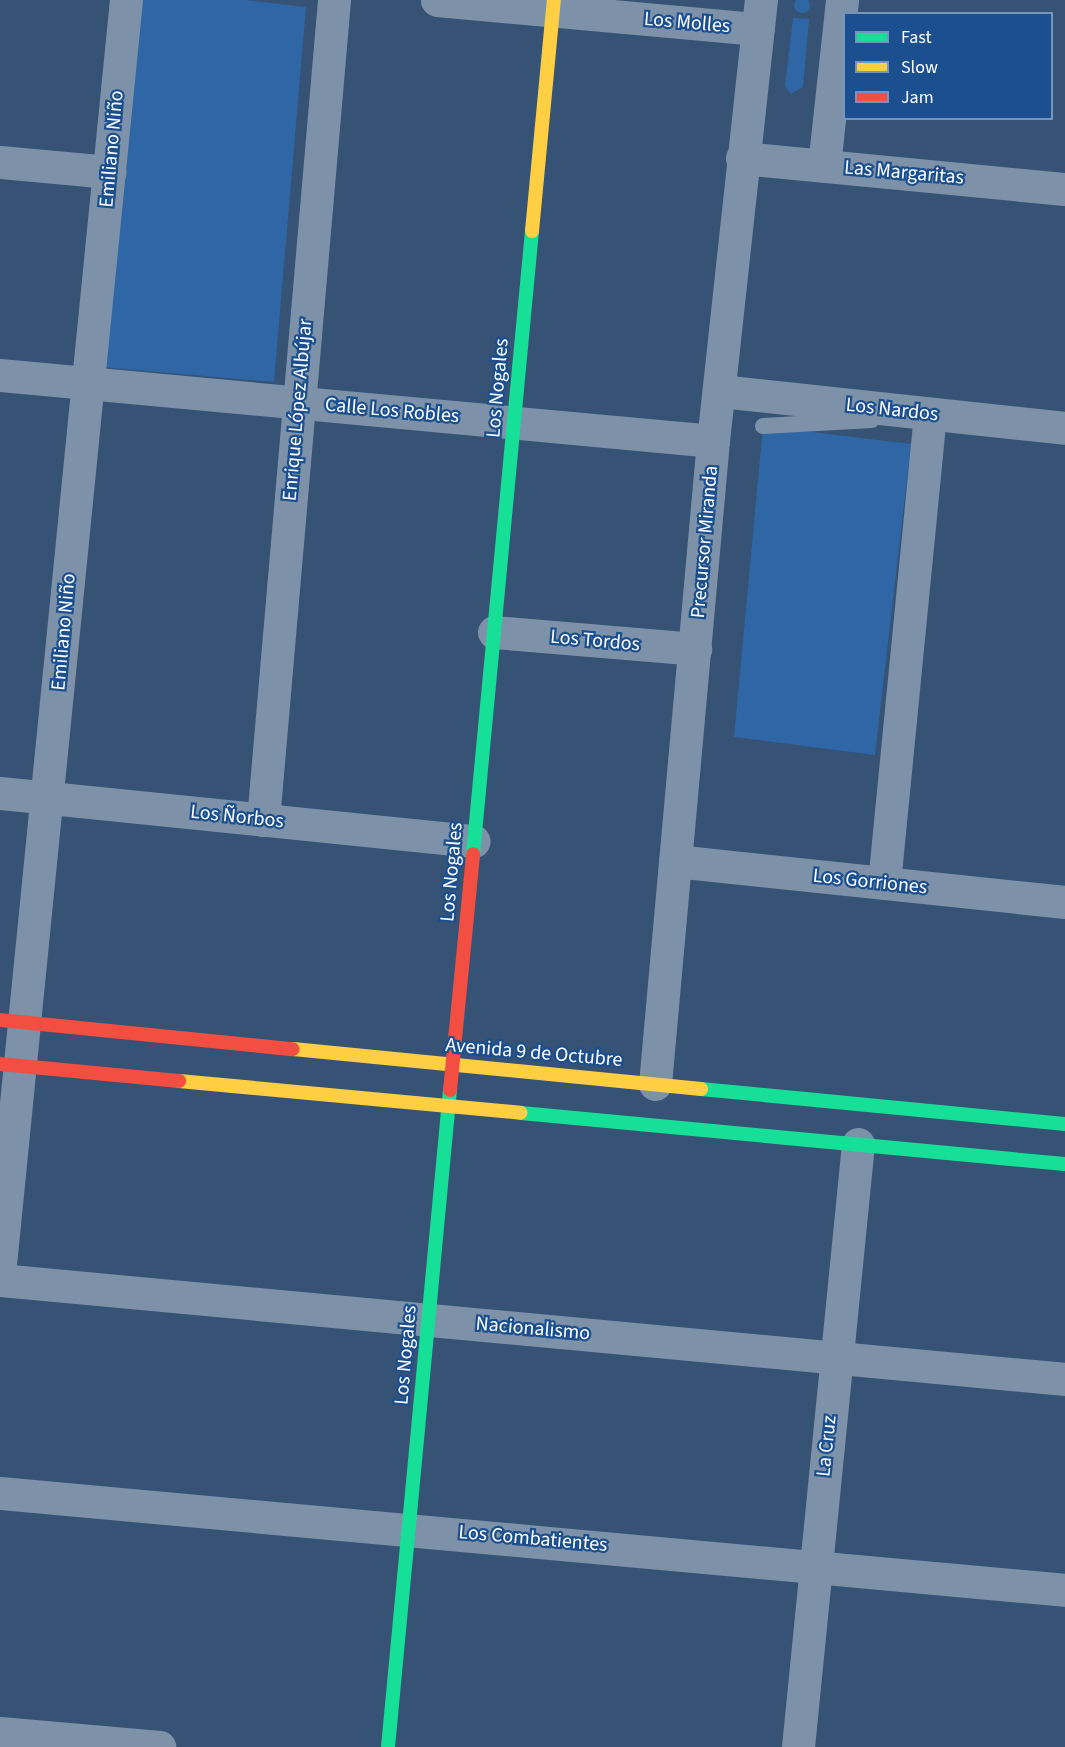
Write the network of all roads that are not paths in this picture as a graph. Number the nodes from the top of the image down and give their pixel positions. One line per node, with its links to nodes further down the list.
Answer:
1 (126, 0): 10 (street, Emiliano Niño)
2 (334, 0): 15 (street, Enrique López Albújar)
3 (437, 0): 5 (street, Los Molles)
4 (842, 0): 9 (street)
5 (554, 6): 6 (street, Los Molles); 18 (street, Los Nogales)
6 (760, 15): 7 (street, Precursor Miranda)
7 (742, 158): 9 (street, Las Margaritas); 14 (street, Precursor Miranda)
8 (0, 162): 10 (street)
9 (824, 166): 11 (street, Las Margaritas)
10 (110, 172): 13 (street, Emiliano Niño)
11 (1065, 189)
12 (0, 375): 13 (street, Calle Los Robles)
13 (88, 383): 15 (street, Calle Los Robles); 25 (street, Emiliano Niño)
14 (720, 391): 17 (street, Los Nardos); 21 (street, Precursor Miranda)
15 (299, 403): 18 (street, Calle Los Robles); 26 (street, Enrique López Albújar)
16 (1065, 411): 19 (lane)
17 (930, 415): 20 (street, Los Nardos); 29 (street)
18 (514, 423): 21 (street, Calle Los Robles); 22 (street, Los Nogales)
19 (763, 426)
20 (1065, 428)
21 (713, 441): 23 (street, Precursor Miranda)
22 (494, 632): 23 (street, Los Tordos); 27 (street, Los Nogales)
23 (695, 649): 28 (street, Precursor Miranda)
24 (0, 793): 25 (street, Los Ñorbos)
25 (48, 798): 26 (street, Los Ñorbos); 31 (street, Emiliano Niño)
26 (264, 820): 27 (street, Los Ñorbos)
27 (474, 841): 33 (street, Los Nogales)
28 (675, 861): 29 (street, Los Gorriones); 34 (street, Precursor Miranda)
29 (884, 883): 30 (street, Los Gorriones)
30 (1065, 902)
31 (14, 1021): 32 (street, Emiliano Niño); 33 (street, Avenida 9 de Octubre)
32 (11, 1065): 35 (street); 39 (street, Emiliano Niño)
33 (453, 1065): 34 (street, Avenida 9 de Octubre); 35 (street, Los Nogales)
34 (655, 1084): 36 (street, Avenida 9 de Octubre)
35 (449, 1104): 37 (street); 41 (street, Los Nogales)
36 (1065, 1124)
37 (858, 1144): 38 (street); 42 (street, La Cruz)
38 (1065, 1164)
39 (0, 1264)
40 (0, 1280): 41 (street, Nacionalismo)
41 (429, 1320): 42 (street, Nacionalismo); 45 (street, Los Nogales)
42 (837, 1355): 43 (street, Nacionalismo); 46 (street, La Cruz)
43 (1065, 1379)
44 (0, 1493): 45 (street, Los Combatientes)
45 (409, 1528): 46 (street, Los Combatientes); 51 (street, Los Nogales)
46 (814, 1566): 47 (street, Los Combatientes); 52 (street, La Cruz)
47 (1065, 1590)
48 (0, 1733): 49 (street)
49 (119, 1745): 50 (street)
50 (159, 1747)
51 (388, 1747)
52 (798, 1747)

